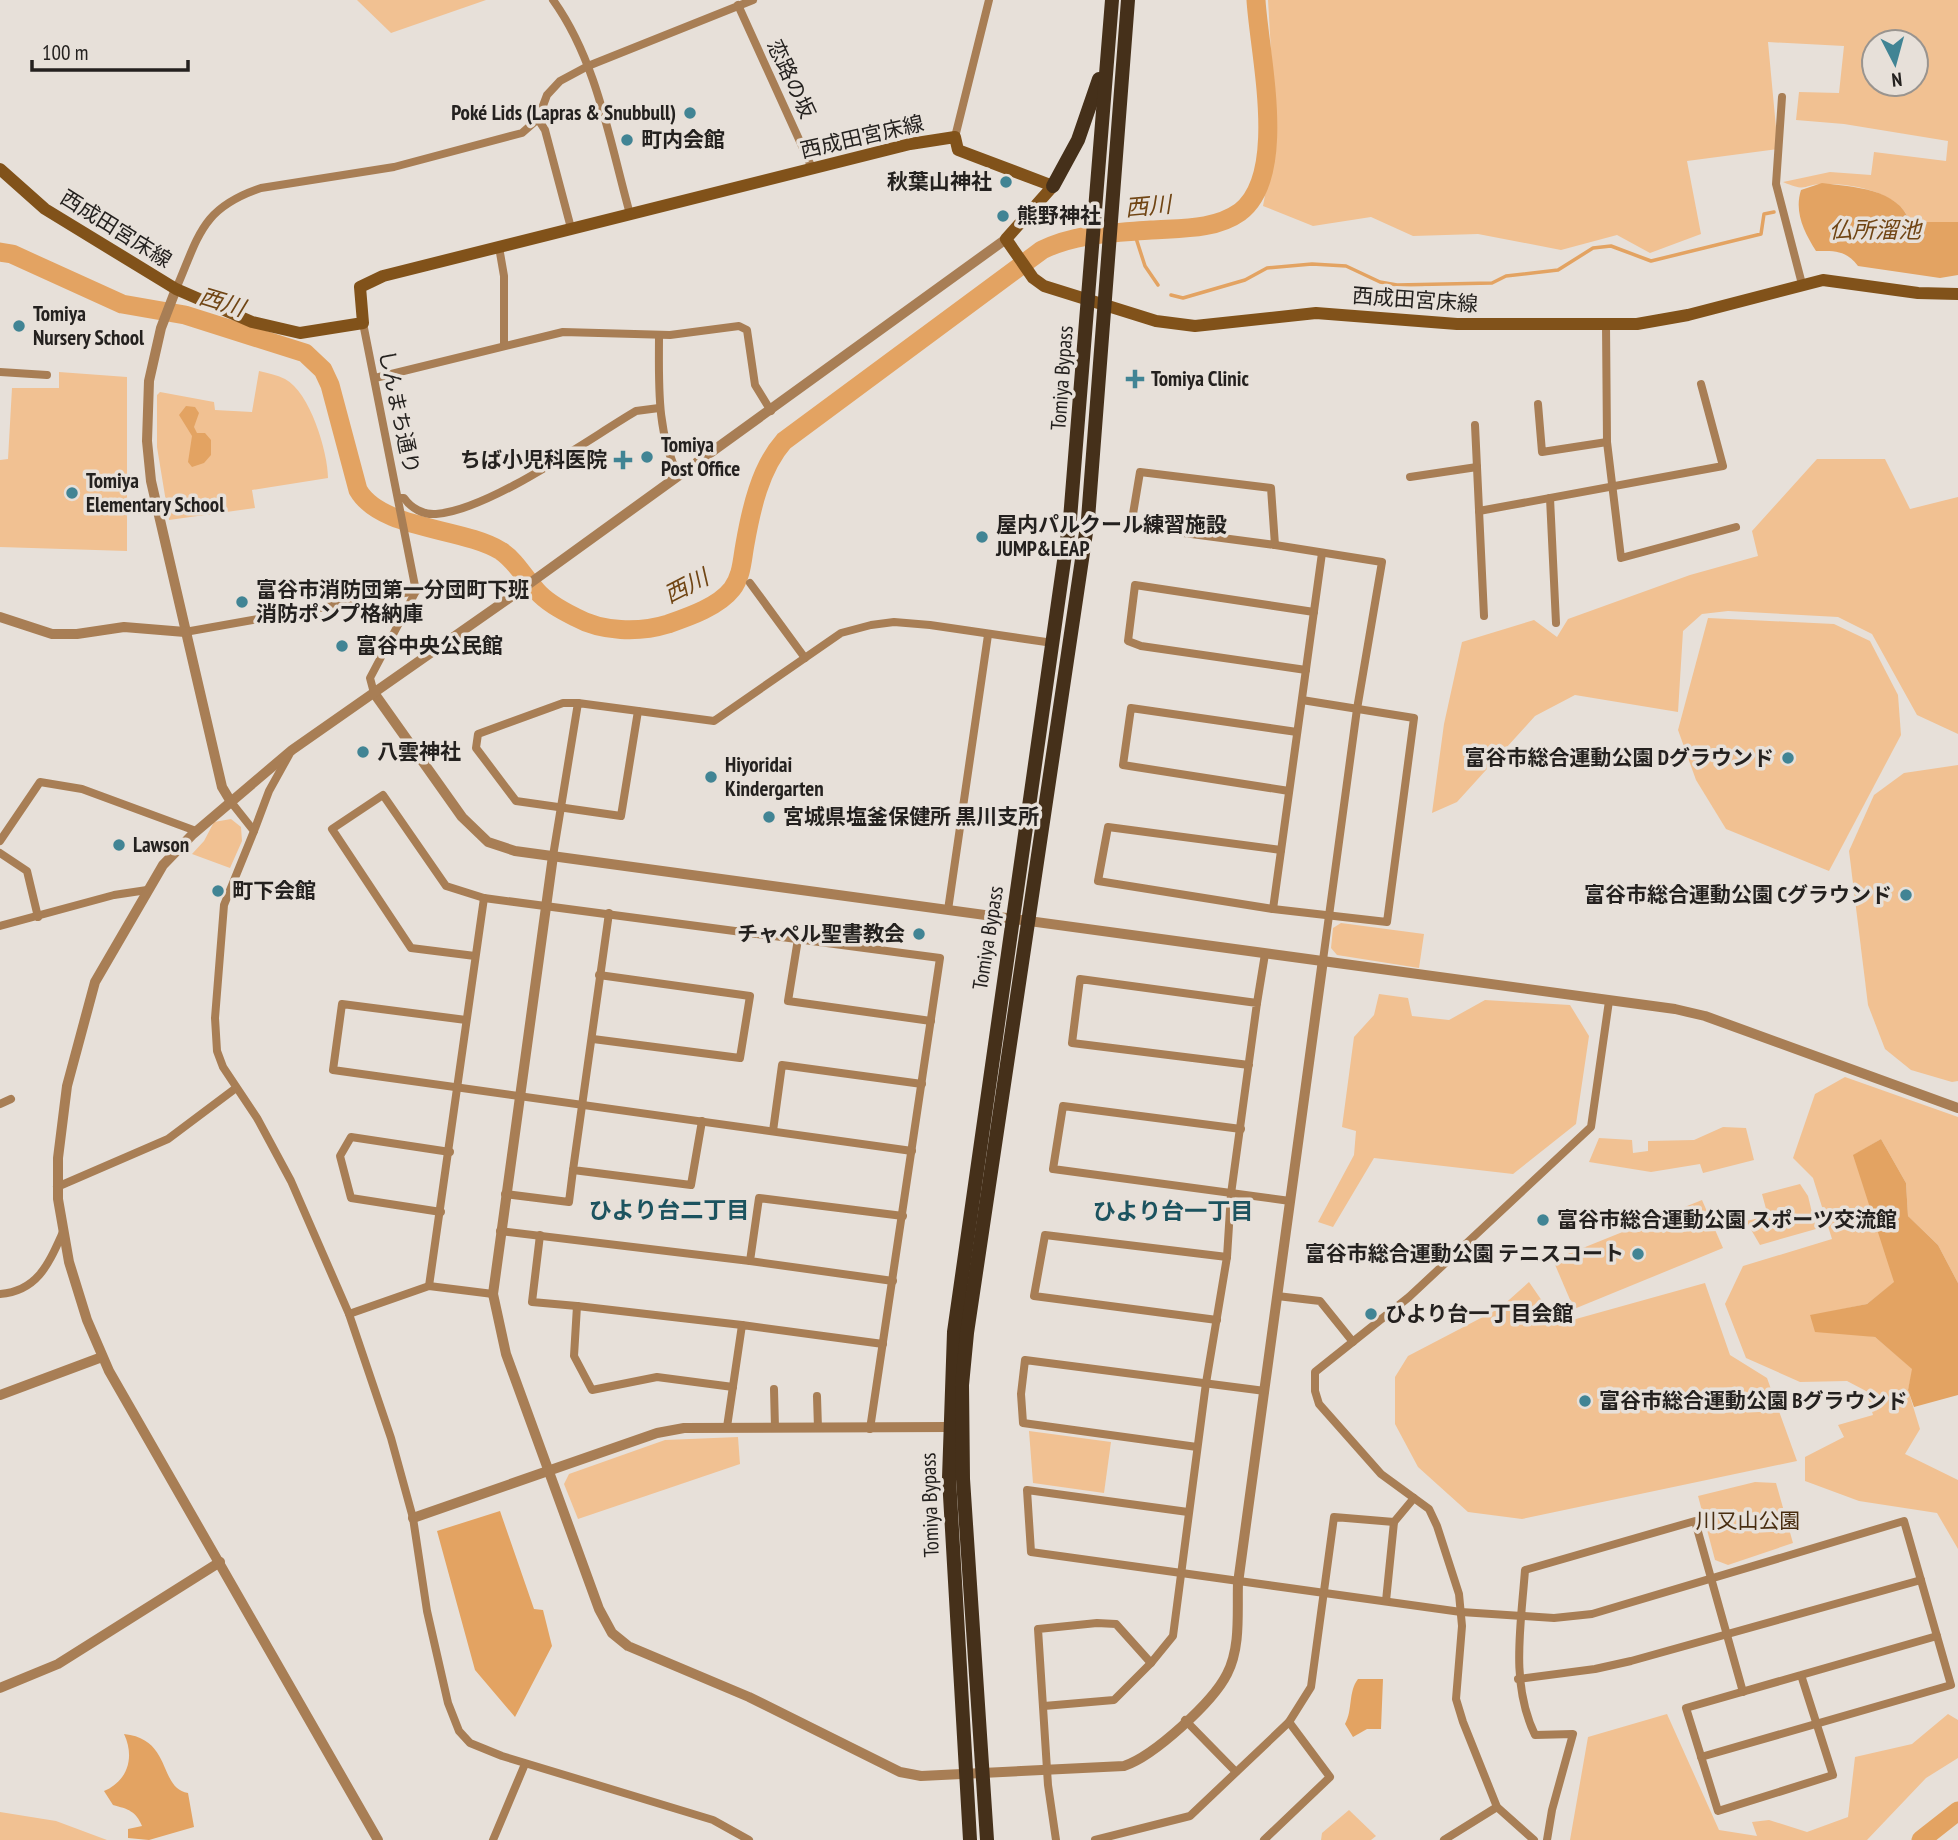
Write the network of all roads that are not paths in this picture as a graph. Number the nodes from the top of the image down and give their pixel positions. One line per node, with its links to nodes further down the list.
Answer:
1 (553, 0): 8 (street)
2 (752, 0): 6 (street)
3 (989, 0): 11 (street)
4 (1112, 0): 7 (highway)
5 (1128, 0): 23 (highway, Tomiya Bypass)
6 (738, 5): 8 (street); 12 (street, 恋路の坂)
7 (1109, 44): 14 (highway); 22 (highway, Tomiya Bypass)
8 (588, 66): 10 (street); 15 (street)
9 (1782, 97): 19 (street)
10 (538, 119): 16 (street); 21 (street)
11 (955, 137): 12 (main road, 西成田宮床線); 14 (main road, 西成田宮床線)
12 (812, 168): 15 (main road, 西成田宮床線)
13 (0, 169): 21 (main road, 西成田宮床線)
14 (1053, 186): 17 (main road)
15 (630, 214): 16 (main road, 西成田宮床線)
16 (571, 228): 18 (main road, 西成田宮床線)
17 (1010, 244): 22 (main road, 西成田宮床線); 34 (street)
18 (499, 247): 24 (main road, 西成田宮床線); 27 (street)
19 (1802, 284): 20 (main road, 西成田宮床線); 25 (main road, 西成田宮床線)
20 (1958, 294)
21 (174, 295): 24 (main road, 西成田宮床線); 53 (street)
22 (1088, 301): 23 (main road, 西成田宮床線); 55 (highway, Tomiya Bypass)
23 (1106, 306): 25 (main road, 西成田宮床線); 83 (highway, Tomiya Bypass)
24 (363, 323): 30 (street, しんまち通り)
25 (1606, 325): 36 (street)
26 (659, 335): 27 (street); 33 (street); 34 (street)
27 (504, 344): 30 (street)
28 (0, 372): 29 (street)
29 (47, 375)
30 (374, 378): 42 (street, しんまち通り)
31 (1702, 384): 40 (street)
32 (1538, 404): 36 (street)
33 (659, 408): 38 (street); 42 (street)
34 (771, 411): 38 (street)
35 (1475, 425): 37 (street)
36 (1607, 442): 40 (street)
37 (1477, 467): 39 (street); 43 (street)
38 (679, 476): 58 (street)
39 (1410, 477)
40 (1612, 486): 41 (street); 44 (street)
41 (1550, 498): 43 (street); 52 (street)
42 (400, 503): 48 (street, しんまち通り)
43 (1479, 511): 50 (street)
44 (1735, 527)
45 (1275, 545): 45 (street); 46 (street)
46 (1322, 553): 49 (street); 61 (street)
47 (750, 583): 56 (street)
48 (416, 592): 53 (street); 58 (street)
49 (1314, 612): 57 (street); 57 (street)
50 (1484, 616)
51 (0, 617): 53 (street)
52 (1556, 623)
53 (185, 632): 66 (street)
54 (988, 635): 55 (street); 56 (street); 78 (street)
55 (1053, 643): 82 (highway, Tomiya Bypass)
56 (806, 658): 62 (street)
57 (1306, 670): 59 (street)
58 (374, 693): 64 (street); 73 (street)
59 (1302, 700): 61 (street); 63 (street)
60 (578, 703): 62 (street); 67 (street); 67 (street)
61 (1357, 709): 80 (street); 80 (street)
62 (638, 711): 67 (street)
63 (1297, 732): 65 (street); 65 (street)
64 (292, 750): 66 (street); 69 (street)
65 (1289, 791): 71 (street)
66 (231, 802): 68 (street); 69 (street)
67 (561, 808): 73 (street)
68 (196, 831): 70 (street); 74 (street)
69 (254, 831): 98 (street)
70 (0, 841)
71 (1281, 850): 77 (street); 77 (street)
72 (0, 853): 81 (street)
73 (553, 856): 76 (street); 78 (street)
74 (147, 890): 81 (street); 110 (street)
75 (484, 898): 76 (street); 87 (street); 87 (street)
76 (545, 905): 79 (street); 99 (street)
77 (1273, 909): 80 (street)
78 (948, 910): 82 (street)
79 (609, 913): 85 (street); 89 (street)
80 (1330, 915): 88 (street)
81 (38, 917): 84 (street)
82 (1012, 918): 83 (street); 140 (highway, Tomiya Bypass)
83 (1029, 921): 86 (street); 174 (highway, Tomiya Bypass)
84 (0, 926)
85 (798, 939): 93 (street); 93 (street)
86 (1265, 954): 88 (street); 91 (street)
87 (475, 956): 92 (street)
88 (1322, 960): 90 (street); 113 (street)
89 (598, 975): 94 (street); 94 (street)
90 (1609, 1001): 103 (street); 130 (street)
91 (1257, 1003): 95 (street); 95 (street)
92 (466, 1020): 97 (street); 97 (street)
93 (930, 1021): 96 (street)
94 (593, 1039): 102 (street)
95 (1249, 1065): 105 (street)
96 (922, 1084): 106 (street); 108 (street)
97 (457, 1087): 99 (street); 107 (street)
98 (236, 1088): 110 (street); 127 (street)
99 (518, 1097): 102 (street); 111 (street)
100 (11, 1099): 101 (street)
101 (0, 1104)
102 (581, 1105): 104 (street); 109 (street)
103 (1958, 1108)
104 (702, 1121): 106 (street); 109 (street)
105 (1241, 1129): 112 (street); 112 (street)
106 (773, 1131): 108 (street)
107 (450, 1152): 114 (street); 114 (street)
108 (912, 1152): 115 (street)
109 (573, 1170): 111 (street)
110 (57, 1187): 117 (street)
111 (505, 1194): 116 (street)
112 (1231, 1194): 113 (street); 119 (street)
113 (1290, 1201): 125 (street)
114 (441, 1212): 122 (street)
115 (903, 1216): 120 (street); 121 (street)
116 (500, 1231): 118 (street); 124 (street)
117 (63, 1232): 123 (street); 132 (street)
118 (540, 1236): 120 (street); 126 (street)
119 (1227, 1257): 128 (street); 128 (street)
120 (750, 1261): 121 (street)
121 (893, 1281): 131 (street)
122 (429, 1286): 124 (street); 127 (street)
123 (0, 1294)
124 (493, 1294): 145 (street)
125 (1276, 1296): 130 (street); 136 (street)
126 (577, 1306): 129 (street); 134 (street)
127 (349, 1314): 148 (street)
128 (1217, 1320): 133 (street)
129 (742, 1325): 131 (street); 134 (street)
130 (1353, 1342): 146 (street)
131 (883, 1343): 143 (street)
132 (102, 1357): 137 (street); 150 (street)
133 (1206, 1383): 136 (street); 144 (street); 144 (street)
134 (733, 1387): 139 (street)
135 (774, 1389): 141 (street)
136 (1265, 1391): 154 (street)
137 (0, 1395)
138 (817, 1396): 142 (street)
139 (727, 1427): 141 (street); 145 (street)
140 (948, 1427): 143 (street); 175 (highway, Tomiya Bypass)
141 (775, 1428): 142 (street)
142 (818, 1428): 143 (street)
143 (870, 1429)
144 (1197, 1447): 147 (street)
145 (548, 1470): 148 (street); 175 (street)
146 (1414, 1498): 149 (street); 157 (street)
147 (1188, 1512): 151 (street); 151 (street)
148 (413, 1518): 171 (street)
149 (1394, 1522): 155 (street); 156 (street)
150 (220, 1562): 164 (street); 177 (street)
151 (1180, 1574): 154 (street); 161 (street)
152 (1711, 1576): 153 (street); 158 (street); 158 (street); 159 (street)
153 (1921, 1580): 159 (street); 160 (street)
154 (1238, 1583): 155 (street); 167 (street)
155 (1322, 1594): 156 (street); 168 (street)
156 (1386, 1601): 157 (street)
157 (1461, 1612): 158 (street); 176 (street)
158 (1522, 1615): 163 (street)
159 (1727, 1634): 163 (street); 165 (street)
160 (1937, 1636): 162 (street); 169 (street)
161 (1152, 1662): 166 (street); 166 (street)
162 (1801, 1675): 165 (street); 169 (street)
163 (1518, 1679): 187 (street)
164 (0, 1688)
165 (1743, 1692): 170 (street)
166 (1044, 1706): 172 (street)
167 (1185, 1720): 172 (street); 173 (street)
168 (1289, 1722): 173 (street); 184 (street)
169 (1816, 1724): 170 (street); 170 (street)
170 (1701, 1757)
171 (525, 1764): 178 (street); 179 (street)
172 (1047, 1771): 174 (street); 182 (street)
173 (1236, 1772): 183 (street)
174 (982, 1774): 175 (street); 181 (highway, Tomiya Bypass)
175 (967, 1776): 180 (highway, Tomiya Bypass)
176 (1497, 1807): 185 (street); 186 (street)
177 (378, 1840)
178 (493, 1840)
179 (749, 1840)
180 (970, 1840)
181 (987, 1840)
182 (1056, 1840)
183 (1095, 1840)
184 (1264, 1840)
185 (1444, 1840)
186 (1534, 1840)
187 (1547, 1840)

